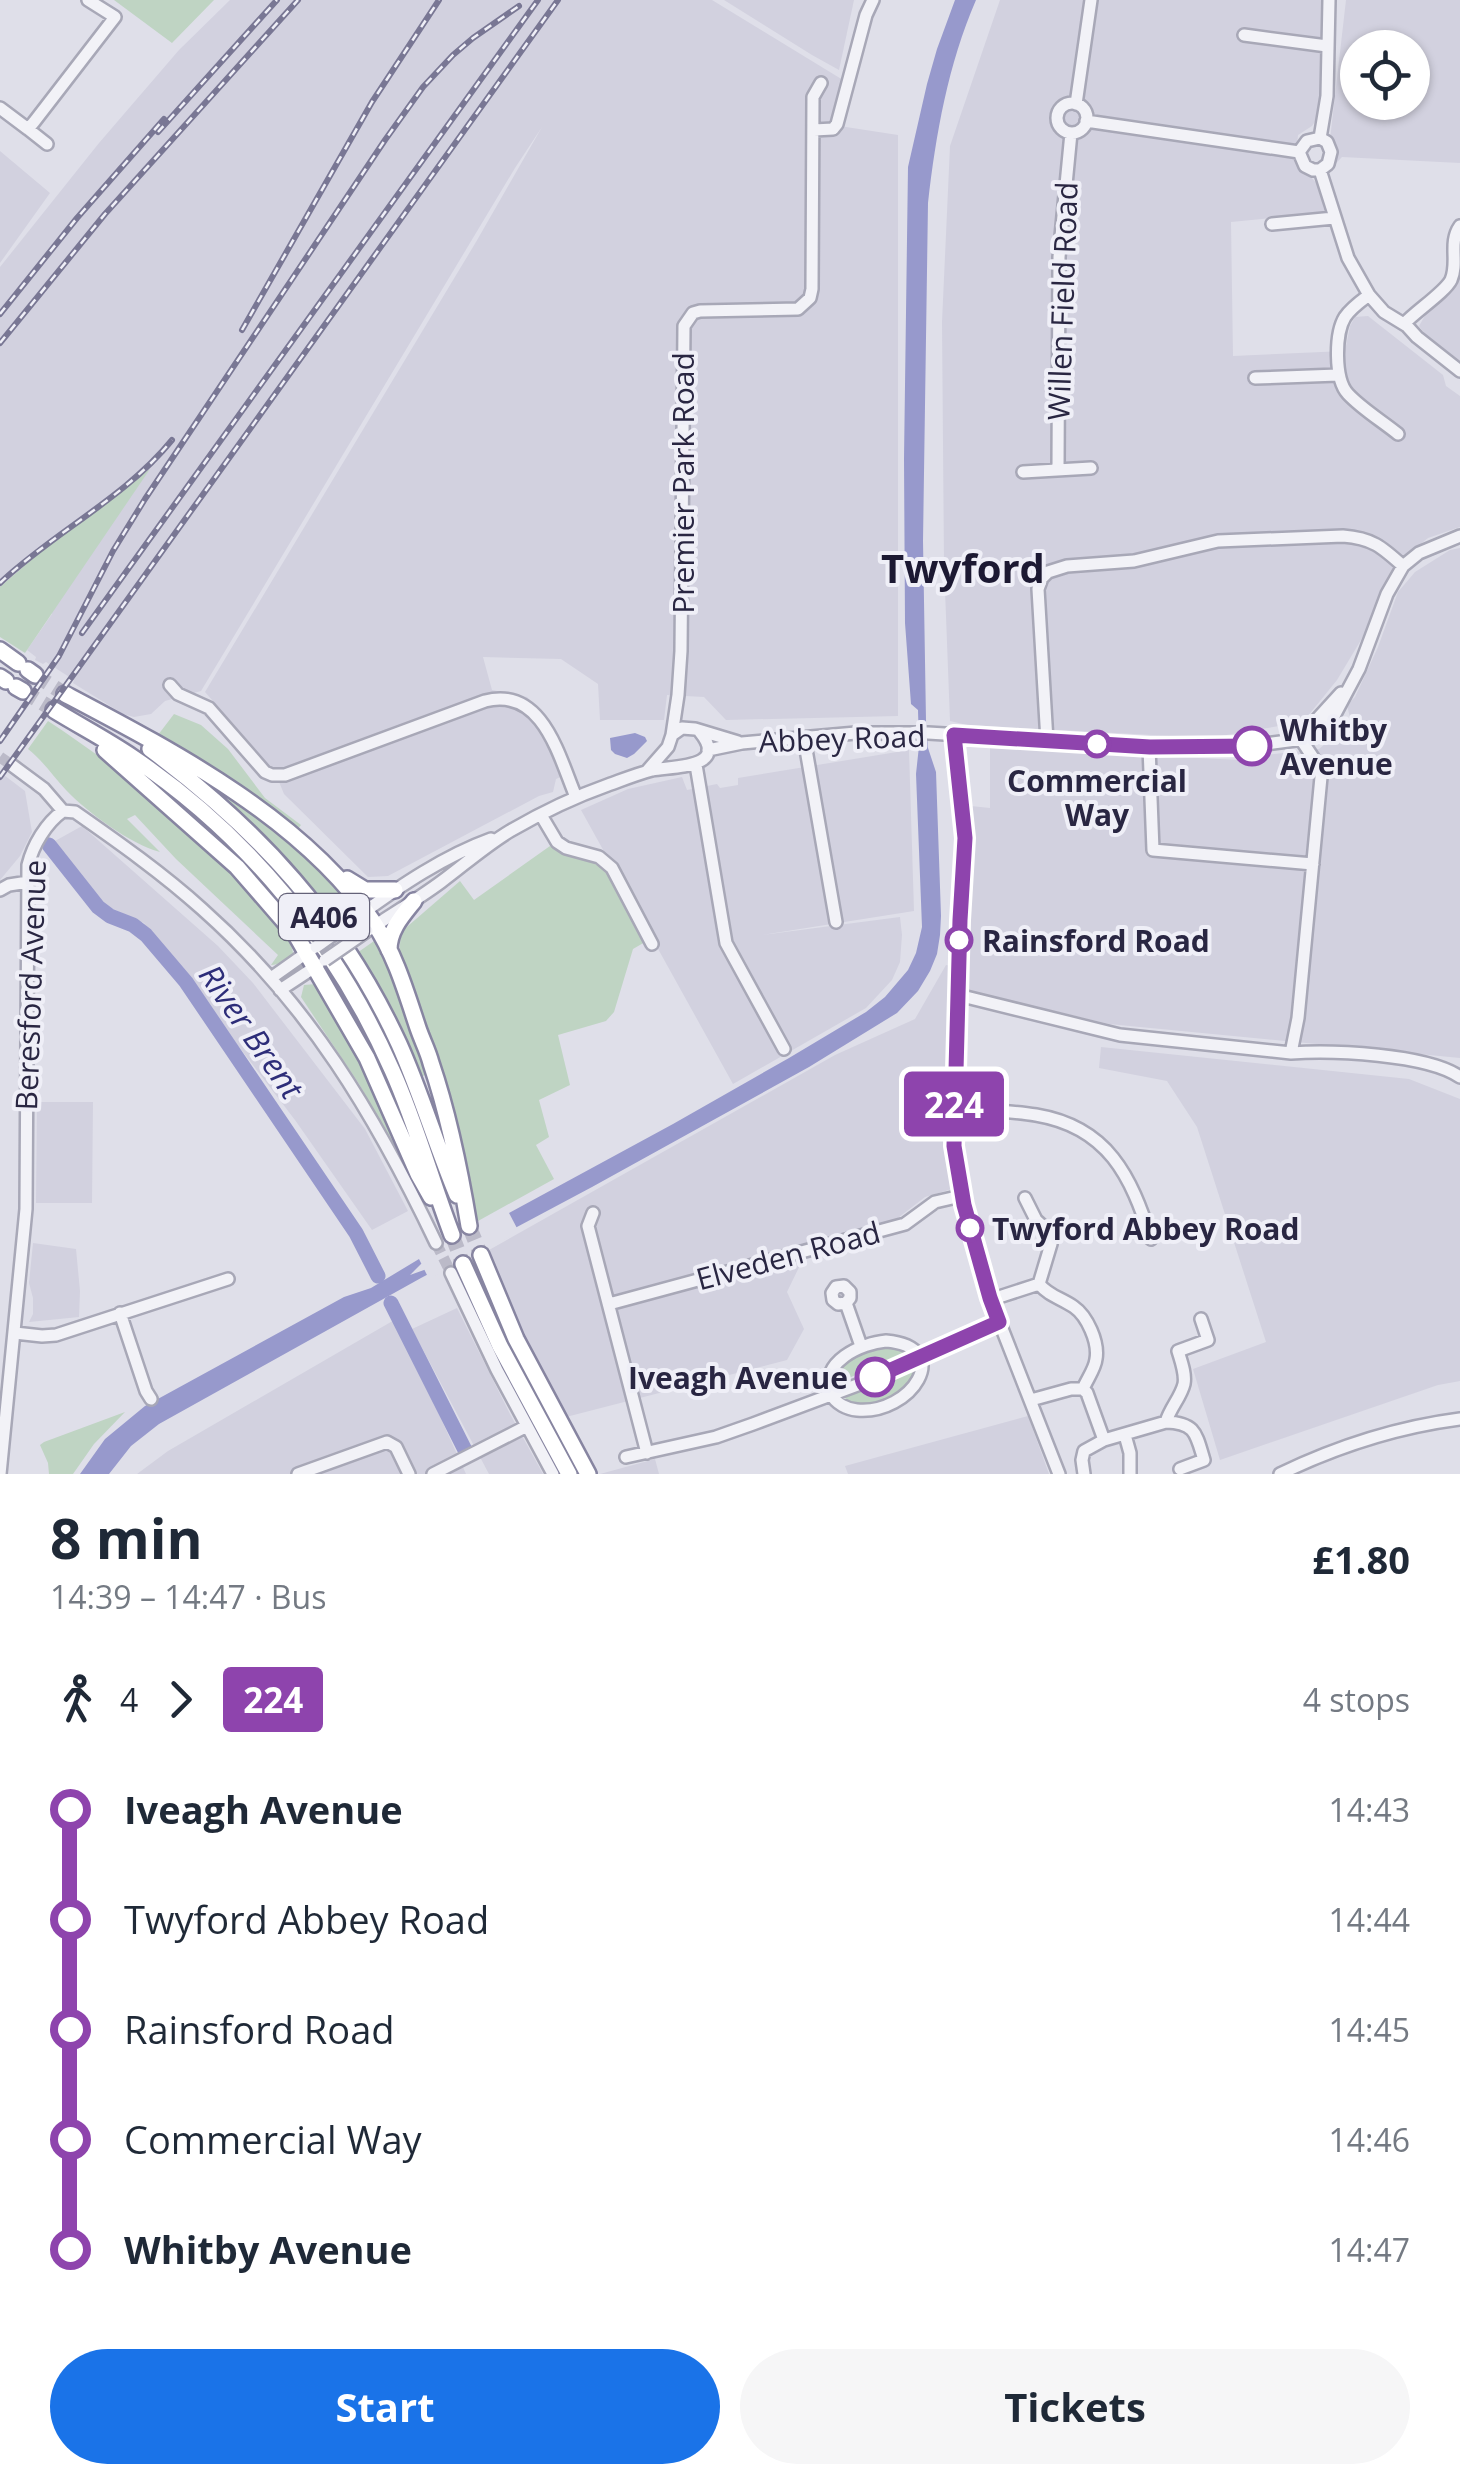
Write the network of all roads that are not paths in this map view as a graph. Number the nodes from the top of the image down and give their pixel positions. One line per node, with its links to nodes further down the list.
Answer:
1 (88, 0): 11 (street)
2 (872, 0): 12 (street)
3 (1091, 0): 8 (street)
4 (1329, 0): 6 (street)
5 (1244, 35): 6 (street)
6 (1327, 46): 14 (street)
7 (820, 82): 12 (street, Premier Park Road)
8 (1076, 104): 10 (street); 13 (street)
9 (0, 108): 11 (street)
10 (1086, 121): 13 (street); 16 (street)
11 (28, 129): 15 (street)
12 (814, 130): 35 (street, Premier Park Road)
13 (1071, 133): 28 (street, Willen Field Road)
14 (1320, 138): 16 (street); 17 (street)
15 (47, 144)
16 (1299, 152): 17 (street)
17 (1320, 170): 18 (street)
18 (1334, 218): 19 (street); 21 (street)
19 (1272, 224)
20 (1460, 226): 22 (street)
21 (1369, 295): 22 (street); 24 (street)
22 (1404, 324): 23 (street)
23 (1460, 371)
24 (1338, 375): 25 (street); 26 (street)
25 (1255, 378)
26 (1398, 434)
27 (1091, 468): 28 (street)
28 (1058, 469): 29 (street)
29 (1023, 472)
30 (1460, 536): 31 (street)
31 (1403, 566): 39 (street, Abbey Road); 41 (street)
32 (0, 650): 33 (highway)
33 (27, 669)
34 (170, 686): 49 (street)
35 (678, 695): 36 (street, Premier Park Road); 40 (street, Premier Park Road)
36 (697, 730): 40 (street); 42 (street, Abbey Road); 44 (street)
37 (954, 735): 38 (street, Abbey Road); 41 (street, Abbey Road); 67 (street)
38 (804, 738): 42 (street, Abbey Road); 60 (street)
39 (1300, 738): 43 (street, Abbey Road); 53 (street)
40 (670, 741): 45 (street); 48 (street)
41 (1047, 741): 43 (street, Abbey Road)
42 (742, 742): 44 (street, Abbey Road)
43 (1150, 747): 53 (street)
44 (708, 750): 46 (street)
45 (680, 765): 46 (street); 48 (street)
46 (696, 765): 69 (street)
47 (13, 766): 50 (street)
48 (647, 771): 49 (street)
49 (576, 797): 51 (street)
50 (62, 812): 55 (street, Beresford Avenue); 65 (street)
51 (540, 815): 52 (street); 62 (street)
52 (508, 832): 57 (street); 58 (street)
53 (1313, 864): 68 (street)
54 (331, 869): 57 (highway); 59 (highway); 63 (highway, A406)
55 (28, 882): 56 (street); 91 (street, Beresford Avenue)
56 (0, 890)
57 (395, 890): 59 (street)
58 (414, 901): 61 (street); 63 (highway)
59 (362, 914): 61 (highway); 64 (street, bridge)
60 (836, 922)
61 (372, 928): 63 (highway); 64 (street, bridge)
62 (652, 944)
63 (389, 952)
64 (316, 957): 64 (highway, A406); 65 (street); 66 (street)
65 (270, 978): 66 (street)
66 (280, 990): 80 (street)
67 (958, 995): 71 (street); 73 (street)
68 (1298, 1018): 70 (street); 71 (street)
69 (784, 1049)
70 (1317, 1052): 71 (street); 72 (street)
71 (1291, 1054)
72 (1460, 1077)
73 (954, 1099): 74 (street); 75 (street)
74 (981, 1110): 75 (street); 79 (street)
75 (954, 1119): 76 (street)
76 (961, 1196): 86 (street, Elveden Road); 90 (street)
77 (1025, 1198): 84 (street)
78 (593, 1213): 86 (street)
79 (1151, 1240)
80 (436, 1243)
81 (481, 1255): 114 (highway)
82 (457, 1268): 101 (street); 113 (highway)
83 (228, 1278): 88 (street)
84 (1040, 1284): 85 (street); 94 (street)
85 (1002, 1296)
86 (609, 1304): 104 (street)
87 (846, 1304): 92 (street)
88 (120, 1313): 91 (street); 96 (street)
89 (1201, 1319): 100 (street)
90 (999, 1322): 93 (street); 97 (street)
91 (15, 1333): 98 (street, Beresford Avenue)
92 (861, 1346): 93 (street); 95 (street)
93 (920, 1358): 95 (street); 95 (street)
94 (1082, 1389): 97 (street); 103 (street)
95 (832, 1395): 104 (street)
96 (151, 1399)
97 (1031, 1400): 115 (street)
98 (3, 1409): 108 (street, Beresford Avenue)
99 (1460, 1419): 118 (street)
100 (1166, 1422): 102 (street); 107 (street)
101 (526, 1426): 106 (street); 112 (street)
102 (1125, 1436): 103 (street); 117 (street)
103 (1104, 1440): 116 (street)
104 (647, 1453): 105 (street)
105 (626, 1457)
106 (456, 1469): 111 (street)
107 (1180, 1469)
108 (0, 1474)
109 (298, 1474): 110 (street)
110 (409, 1474)
111 (433, 1474)
112 (553, 1474)
113 (569, 1474)
114 (588, 1474)
115 (1060, 1474)
116 (1084, 1474)
117 (1130, 1474)
118 (1280, 1474)

